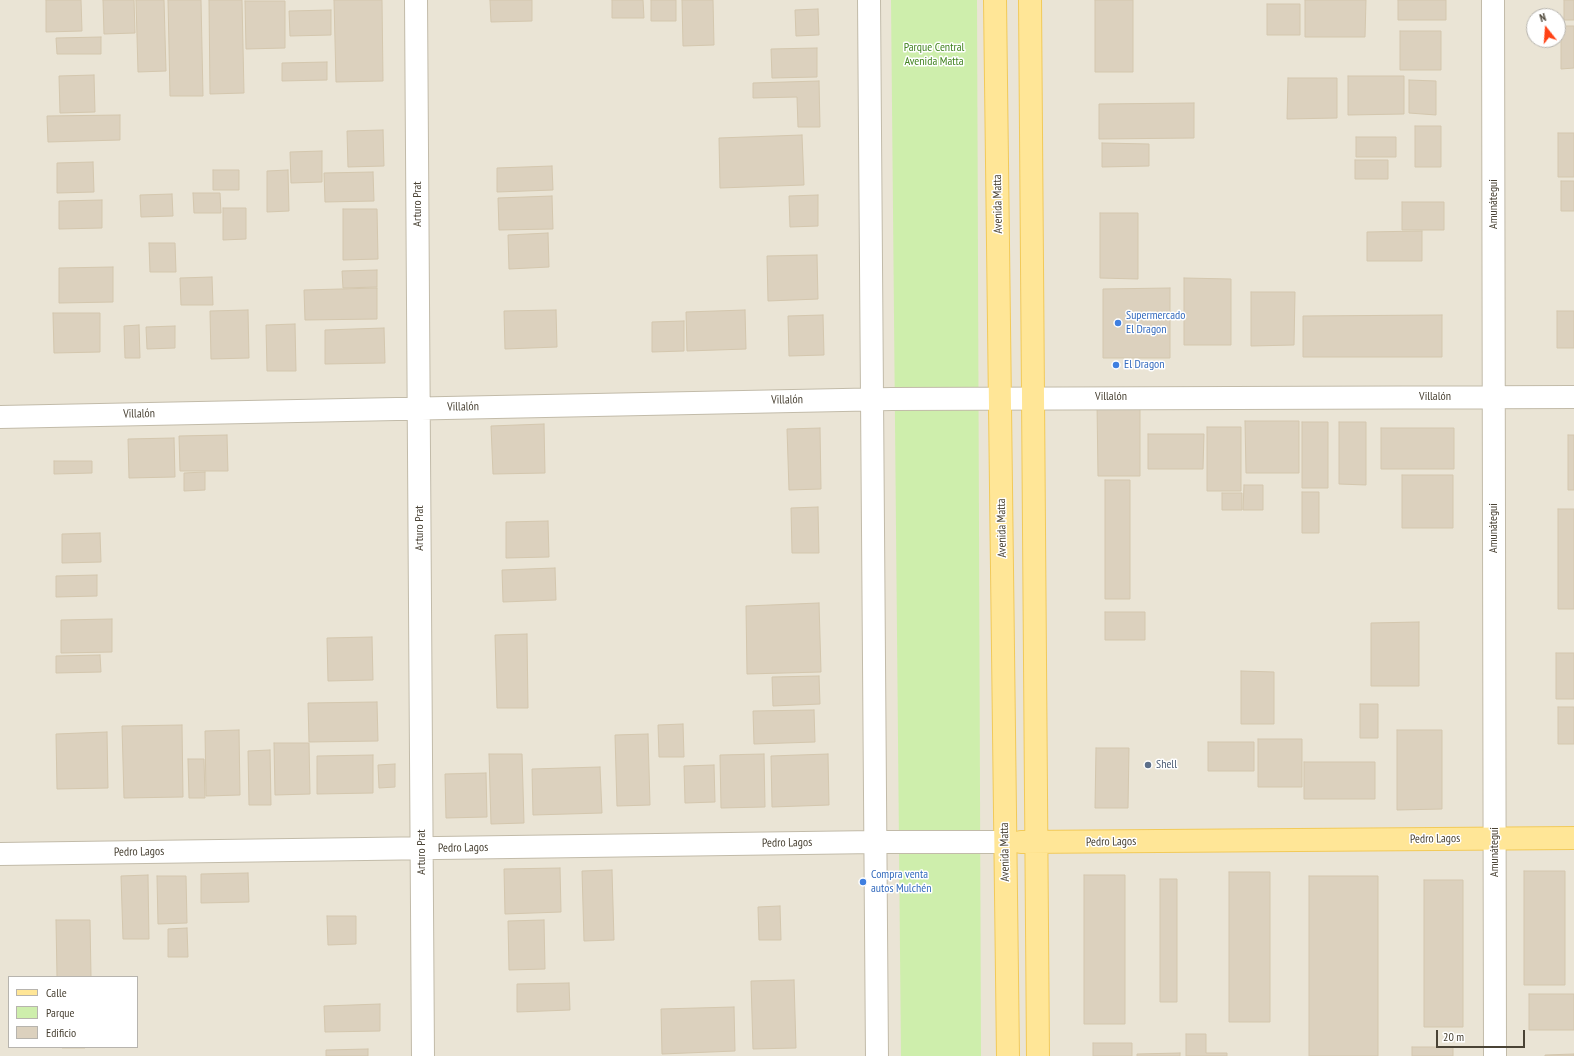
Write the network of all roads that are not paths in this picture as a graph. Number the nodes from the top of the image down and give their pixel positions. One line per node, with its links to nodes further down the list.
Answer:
1 (416, 0): 11 (street, Arturo Prat)
2 (868, 0): 10 (street)
3 (996, 0): 9 (main road, Avenida Matta)
4 (1030, 0): 6 (main road)
5 (1493, 0): 7 (street, Amunátegui)
6 (1033, 397): 7 (street, Villalón); 9 (street, Villalón); 17 (main road)
7 (1494, 397): 8 (street, Villalón); 14 (street, Amunátegui)
8 (1574, 397)
9 (1000, 398): 10 (street, Villalón); 16 (main road, Avenida Matta)
10 (872, 399): 11 (street, Villalón); 15 (street)
11 (419, 407): 12 (street, Villalón); 18 (street, Arturo Prat)
12 (0, 417)
13 (1574, 838): 14 (main road, Pedro Lagos)
14 (1495, 839): 17 (main road, Pedro Lagos); 24 (street, Amunátegui)
15 (876, 842): 16 (street, Pedro Lagos); 18 (street, Pedro Lagos); 21 (street)
16 (1005, 842): 17 (main road, Pedro Lagos); 22 (main road, Avenida Matta)
17 (1036, 842): 23 (main road)
18 (422, 849): 19 (street, Pedro Lagos); 20 (street, Arturo Prat)
19 (0, 854)
20 (423, 1056)
21 (877, 1056)
22 (1008, 1056)
23 (1038, 1056)
24 (1495, 1056)

